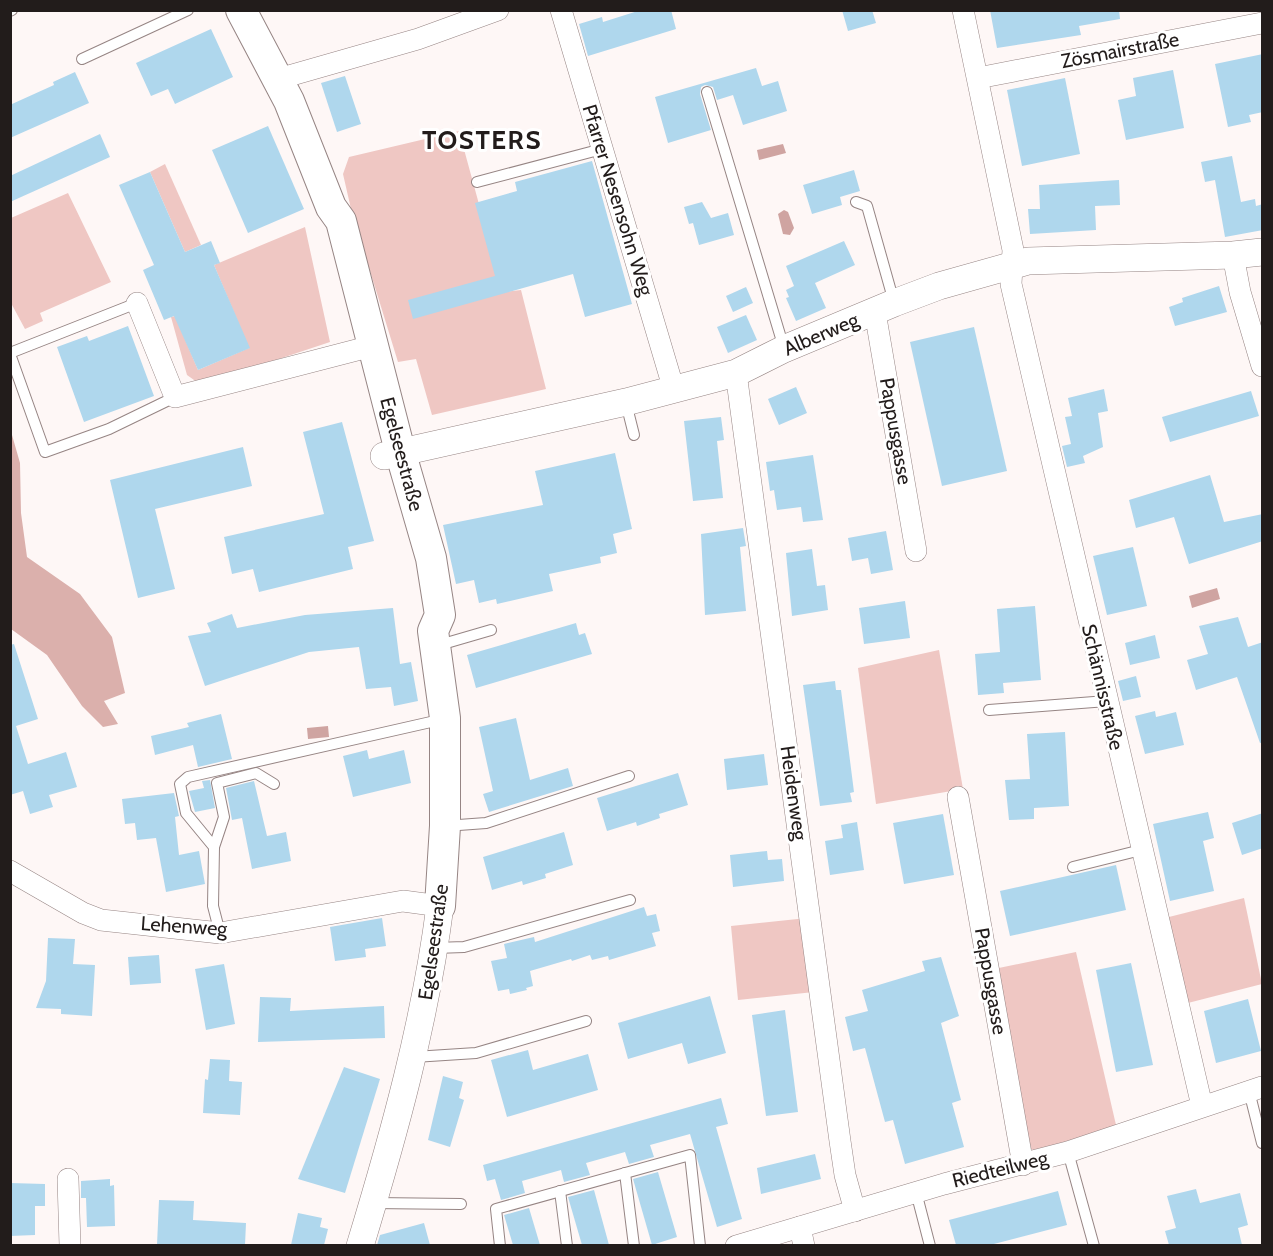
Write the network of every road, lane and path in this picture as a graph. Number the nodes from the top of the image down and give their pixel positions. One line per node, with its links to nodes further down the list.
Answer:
1 (188, 10): 7 (lane)
2 (241, 10): 9 (main road, Egelseestraße)
3 (498, 10): 9 (street)
4 (561, 10): 11 (street, Pfarrer Nesensohn Weg)
5 (963, 10): 8 (street)
6 (1263, 22): 8 (street, Zösmairstraße)
7 (82, 59)
8 (978, 78): 16 (street)
9 (278, 79): 19 (main road, Egelseestraße)
10 (707, 92): 20 (lane)
11 (602, 149): 12 (lane); 24 (street, Pfarrer Nesensohn Weg)
12 (477, 182)
13 (856, 202): 18 (lane)
14 (1263, 252): 15 (street, Alberweg)
15 (1233, 255): 16 (street, Alberweg); 22 (street)
16 (1012, 266): 18 (street, Alberweg); 32 (street, Schännisstraße)
17 (137, 303): 21 (lane); 25 (street)
18 (884, 307): 20 (street, Alberweg); 29 (street, Pappusgasse)
19 (363, 349): 25 (street); 28 (main road, Egelseestraße)
20 (784, 349): 23 (street, Alberweg)
21 (10, 354): 25 (lane)
22 (1263, 366)
23 (736, 373): 24 (street, Alberweg); 60 (street, Heidenweg)
24 (674, 390): 26 (street, Alberweg)
25 (175, 397)
26 (626, 402): 27 (lane); 28 (street, Alberweg)
27 (634, 435)
28 (392, 453): 31 (main road, Egelseestraße)
29 (916, 551)
30 (491, 630): 31 (lane)
31 (434, 638): 34 (main road, Egelseestraße)
32 (1107, 701): 33 (lane); 40 (street, Schännisstraße)
33 (989, 710)
34 (445, 718): 38 (main road, Egelseestraße); 39 (lane)
35 (629, 776): 38 (lane)
36 (274, 784): 39 (lane)
37 (958, 797): 53 (street, Pappusgasse)
38 (445, 826): 44 (main road, Egelseestraße)
39 (214, 847): 45 (lane)
40 (1142, 850): 41 (lane); 50 (street, Schännisstraße)
41 (1073, 867)
42 (11, 871): 45 (street, Lehenweg)
43 (630, 900): 46 (lane)
44 (440, 906): 45 (street, Lehenweg); 46 (street, Egelseestraße)
45 (220, 933)
46 (435, 948): 48 (street, Egelseestraße)
47 (586, 1022): 48 (lane)
48 (413, 1057): 58 (street, Egelseestraße)
49 (1256, 1089): 50 (street, Riedteilweg); 51 (lane)
50 (1202, 1106): 52 (street, Riedteilweg)
51 (1263, 1143)
52 (1068, 1152): 53 (street, Riedteilweg); 70 (lane)
53 (1023, 1165): 57 (street, Riedteilweg)
54 (625, 1173): 56 (lane); 66 (lane); 67 (lane)
55 (68, 1179): 62 (street)
56 (560, 1191): 64 (lane); 65 (lane)
57 (916, 1192): 60 (street, Riedteilweg); 69 (lane)
58 (373, 1203): 59 (lane); 63 (street, Egelseestraße)
59 (461, 1204)
60 (855, 1211): 61 (street, Riedteilweg)
61 (802, 1236): 68 (street, Riedteilweg)
62 (70, 1245)
63 (360, 1245)
64 (500, 1245)
65 (567, 1245)
66 (634, 1245)
67 (700, 1245)
68 (736, 1245)
69 (930, 1245)
70 (1094, 1245)

